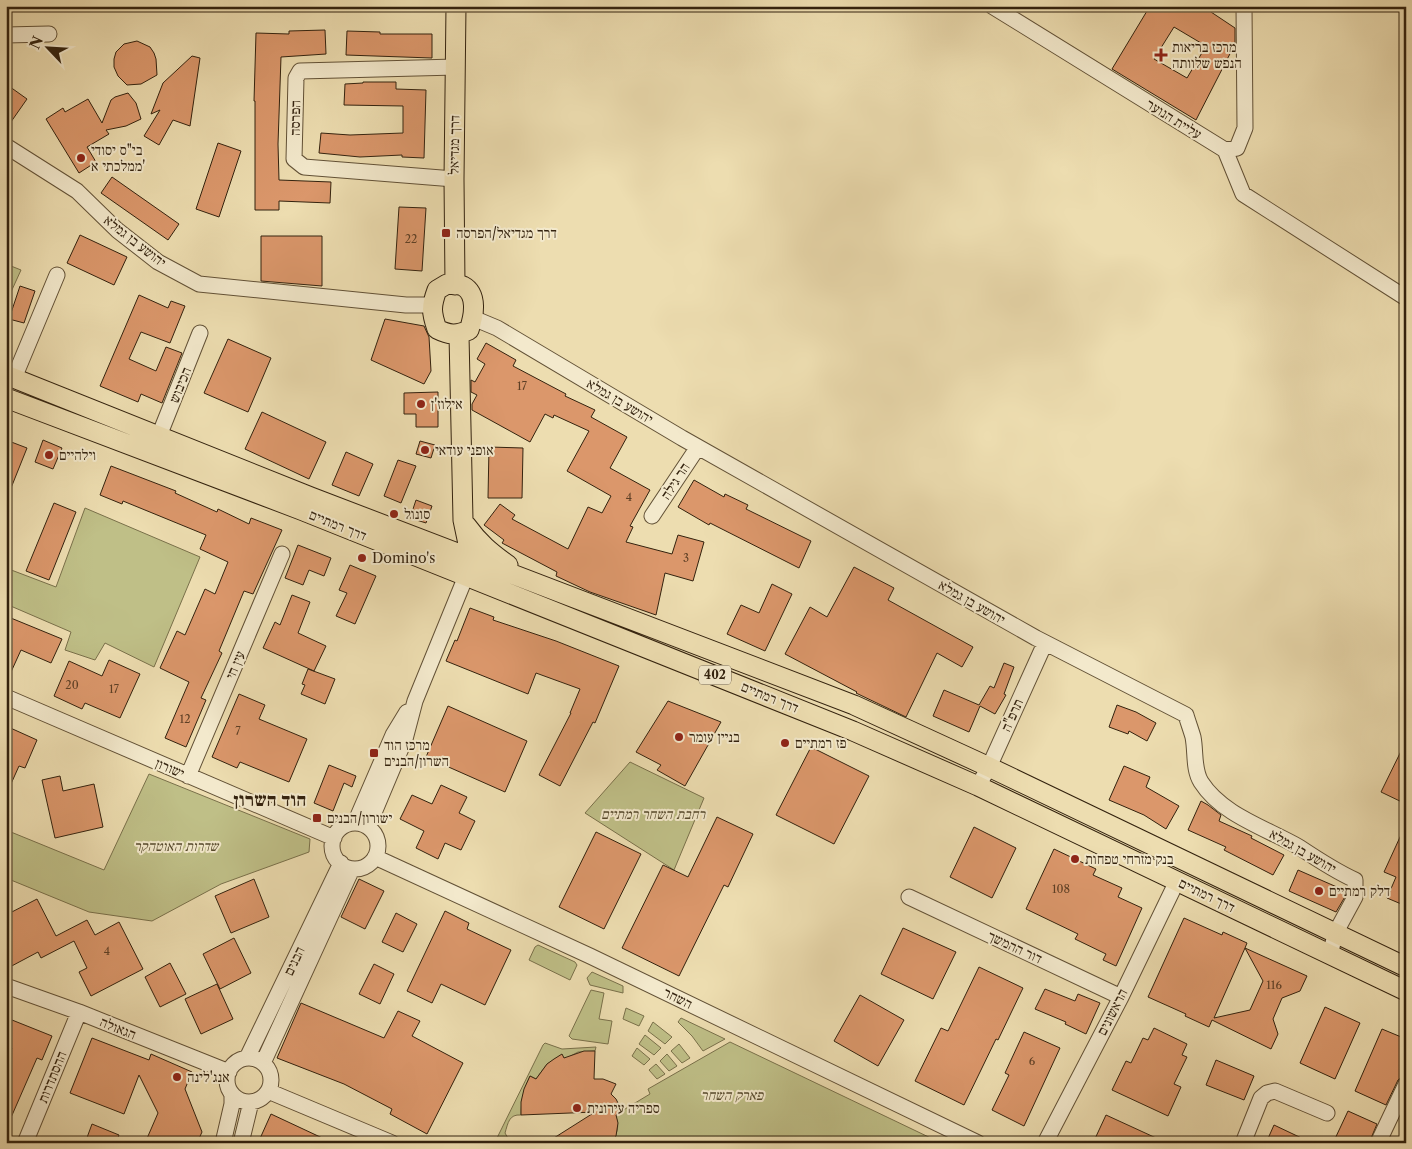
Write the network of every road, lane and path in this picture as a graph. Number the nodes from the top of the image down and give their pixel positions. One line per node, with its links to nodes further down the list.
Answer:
1 (456, 6): 6 (main road, דרך מגדיאל)
2 (992, 6): 8 (street, עליית הנוער)
3 (1244, 6): 8 (street)
4 (49, 34): 5 (street)
5 (6, 35)
6 (456, 67): 9 (main road, דרך מגדיאל); 9 (street, הפרסה)
7 (6, 146): 13 (street, יהושע בן גמלא)
8 (1224, 150): 12 (street)
9 (454, 179): 11 (main road, דרך מגדיאל)
10 (57, 275): 17 (street)
11 (455, 285): 13 (main road); 14 (main road)
12 (1406, 298)
13 (432, 305): 16 (main road)
14 (473, 318): 16 (main road); 20 (street, יהושע בן גמלא)
15 (200, 333): 19 (street, הכיבוש)
16 (459, 335): 22 (main road)
17 (10, 377): 19 (main road, דרך רמתיים / 402)
18 (6, 398): 25 (main road, דרך רמתיים / 402)
19 (159, 436): 23 (main road, דרך רמתיים / 402)
20 (698, 447): 21 (street, הר גילה); 27 (street, יהושע בן גמלא)
21 (652, 516)
22 (463, 520): 23 (main road); 25 (main road); 26 (main road)
23 (425, 540): 25 (main road, דרך רמתיים / 402)
24 (282, 554): 30 (street, עין חי)
25 (469, 567): 26 (main road, דרך רמתיים / 402); 31 (main road, דרך רמתיים / 402); 32 (street)
26 (529, 580): 29 (main road, דרך רמתיים / 402)
27 (1045, 643): 29 (street, תרפ"ה); 38 (street, יהושע בן גמלא)
28 (6, 696): 30 (street, ישורון)
29 (989, 767): 31 (street, תרפ"ה); 38 (main road, דרך רמתיים / 402)
30 (188, 776): 33 (street, ישורון)
31 (978, 786): 36 (main road, דרך רמתיים / 402)
32 (361, 825): 33 (street); 34 (street)
33 (334, 838): 35 (street)
34 (375, 857): 35 (street); 57 (street, השחר)
35 (346, 866): 45 (street, הבנים); 46 (street, הבנים)
36 (1177, 881): 39 (main road, דרך רמתיים / 402); 43 (street, הראשונים)
37 (909, 897): 43 (street, דור ההמשך)
38 (1336, 932): 39 (street, יהושע בן גמלא); 40 (main road, דרך רמתיים / 402)
39 (1330, 954): 42 (main road, דרך רמתיים / 402)
40 (1406, 966)
41 (6, 986): 44 (street, הגאולה)
42 (1406, 991)
43 (1121, 997): 58 (street, הראשונים)
44 (78, 1012): 47 (street, הגאולה); 53 (street, ההסתדרות)
45 (247, 1058): 46 (street); 47 (street)
46 (264, 1063): 49 (street)
47 (229, 1072): 50 (street)
48 (1406, 1084): 60 (street)
49 (268, 1091): 51 (street); 56 (street)
50 (232, 1094): 51 (street); 54 (street)
51 (251, 1102): 55 (street)
52 (1327, 1113): 59 (street)
53 (25, 1143)
54 (223, 1143)
55 (241, 1143)
56 (392, 1143)
57 (978, 1143)
58 (1045, 1143)
59 (1243, 1143)
60 (1378, 1143)

